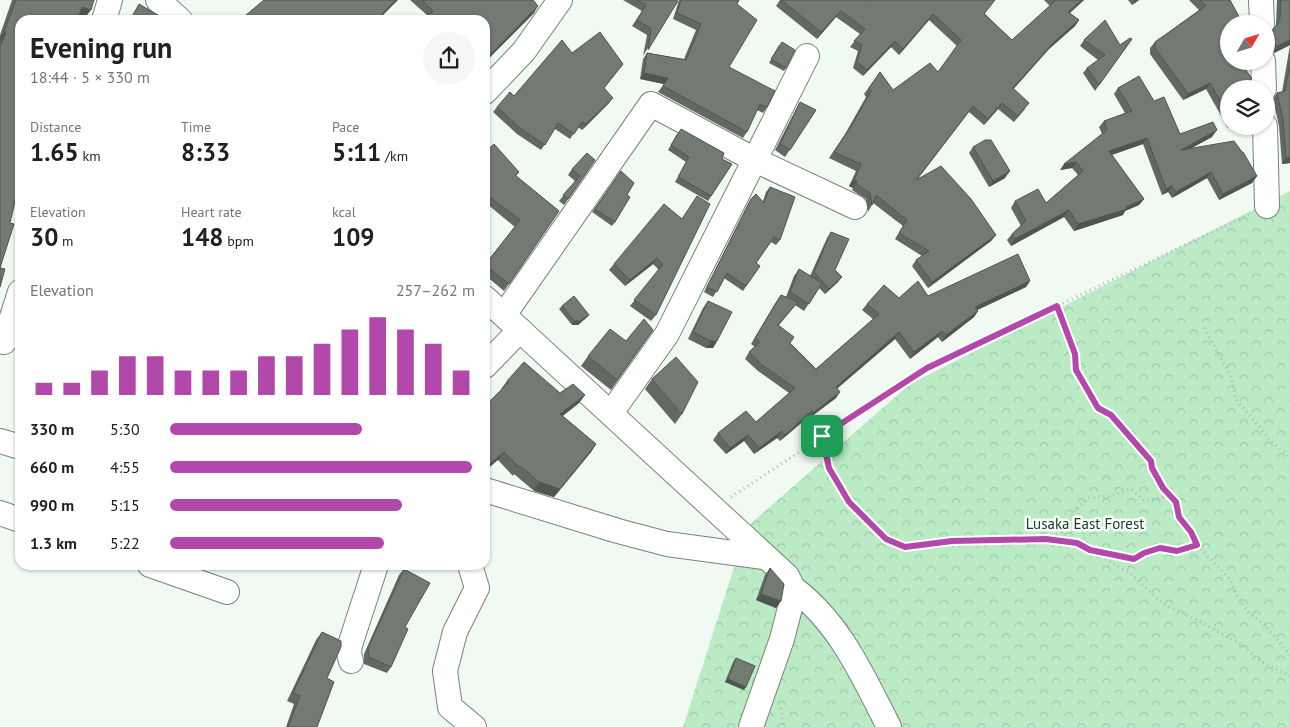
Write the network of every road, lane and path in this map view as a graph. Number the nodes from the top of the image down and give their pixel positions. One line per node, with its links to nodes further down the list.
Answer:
1 (110, 0): 5 (street)
2 (158, 0): 6 (street)
3 (560, 0): 9 (street)
4 (1261, 0): 7 (street)
5 (106, 15)
6 (174, 15)
7 (1262, 15)
8 (807, 56): 11 (street)
9 (490, 87)
10 (1264, 135): 12 (street)
11 (755, 160): 13 (street); 17 (street); 21 (street)
12 (1267, 206): 15 (path)
13 (855, 207)
14 (490, 302): 17 (street)
15 (1057, 306): 22 (path); 27 (path)
16 (15, 314): 19 (street)
17 (512, 322): 20 (street); 21 (street)
18 (1204, 328): 25 (path)
19 (8, 344)
20 (490, 358)
21 (611, 413): 29 (street)
22 (822, 436): 29 (path); 32 (path)
23 (0, 441): 24 (street)
24 (15, 446)
25 (1290, 457)
26 (490, 492): 35 (street)
27 (1170, 496): 28 (path); 33 (path)
28 (1077, 508): 32 (path); 34 (path)
29 (712, 509): 35 (street)
30 (0, 513): 31 (street)
31 (15, 518)
32 (1046, 539): 34 (path)
33 (1197, 545): 34 (path); 41 (path)
34 (1090, 550): 43 (path)
35 (764, 557): 39 (street)
36 (164, 570): 40 (street)
37 (374, 570): 42 (street)
38 (472, 570): 44 (street)
39 (793, 588): 45 (street); 46 (street)
40 (227, 592)
41 (1290, 656)
42 (351, 661)
43 (1290, 676)
44 (474, 727)
45 (751, 727)
46 (889, 727)

